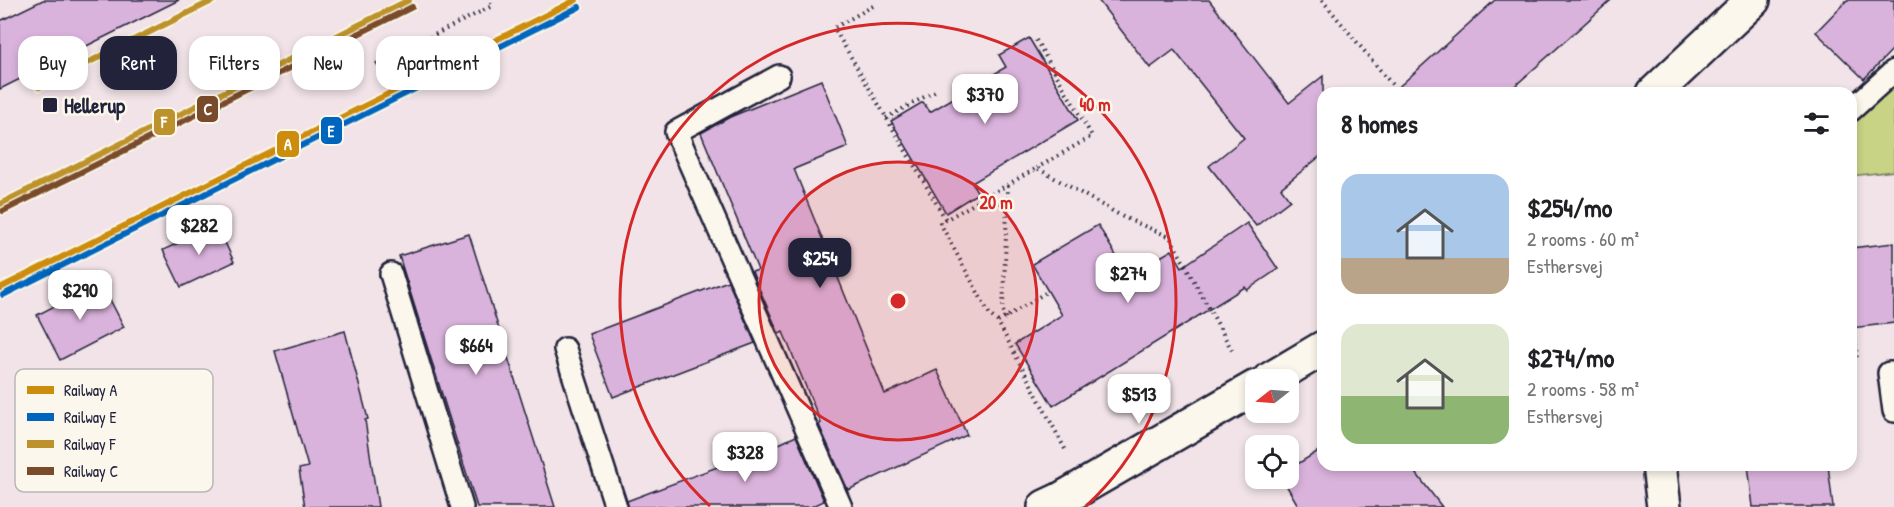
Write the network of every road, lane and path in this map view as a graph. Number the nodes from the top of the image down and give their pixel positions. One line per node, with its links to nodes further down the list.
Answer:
1 (489, 0): 5 (path)
2 (1322, 0): 9 (path)
3 (1754, 0): 10 (street)
4 (873, 6): 13 (path)
5 (432, 36)
6 (1036, 40): 14 (path)
7 (1894, 71): 12 (lane)
8 (778, 76): 32 (lane)
9 (1394, 87)
10 (1660, 87)
11 (937, 90): 13 (path)
12 (1857, 105)
13 (886, 118): 16 (path)
14 (1037, 168): 15 (path); 23 (path)
15 (1008, 184): 16 (path); 19 (path)
16 (946, 220): 20 (path)
17 (391, 274): 30 (lane)
18 (1045, 293): 19 (path)
19 (1005, 318): 20 (path)
20 (998, 322): 29 (path)
21 (565, 349): 31 (lane)
22 (1317, 351): 24 (street)
23 (1249, 369)
24 (1287, 369)
25 (1894, 373): 27 (lane)
26 (1245, 393): 29 (street)
27 (1894, 411)
28 (1660, 471): 34 (street)
29 (1085, 486): 33 (street)
30 (462, 507)
31 (616, 507)
32 (841, 507)
33 (1045, 507)
34 (1664, 507)

